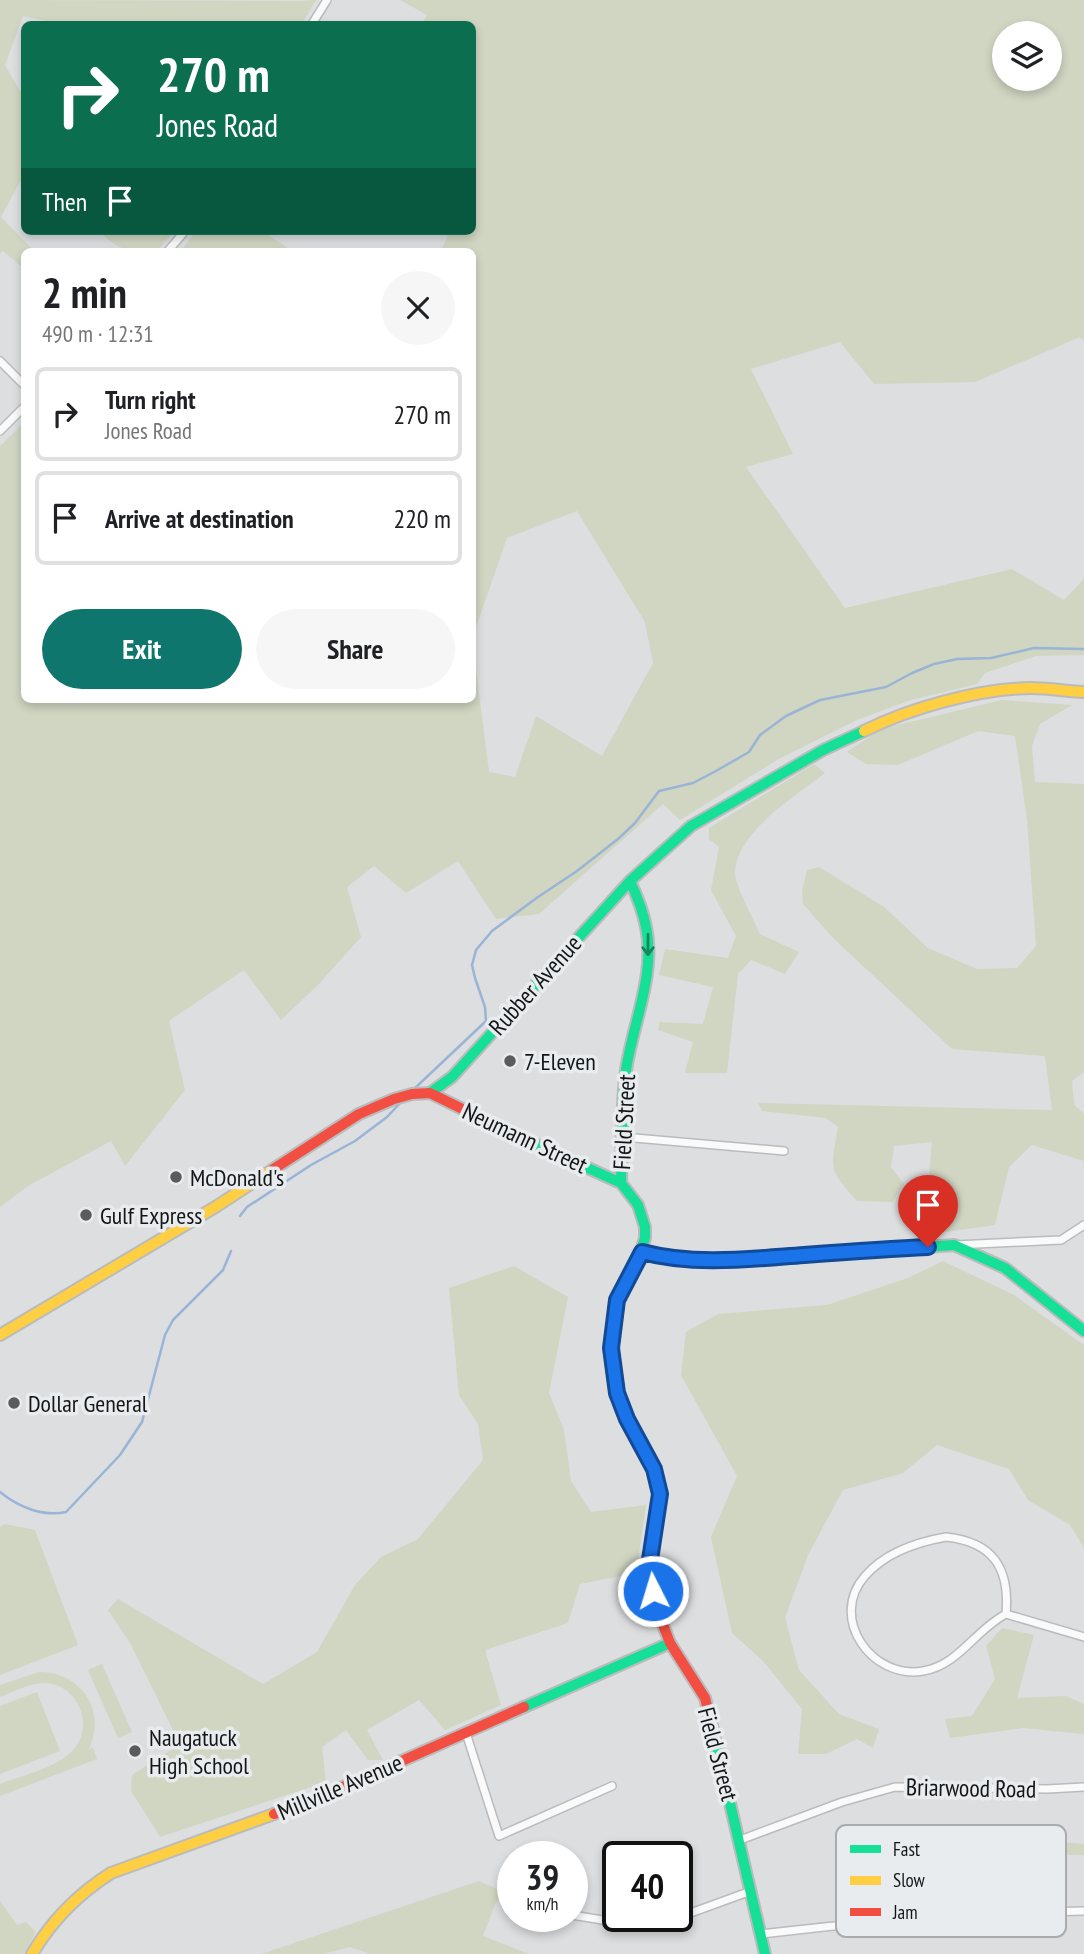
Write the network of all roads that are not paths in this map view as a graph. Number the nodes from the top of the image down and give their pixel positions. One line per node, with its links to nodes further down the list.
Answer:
1 (327, 0): 2 (street)
2 (314, 21)
3 (0, 360): 4 (street)
4 (21, 381)
5 (21, 410): 6 (street)
6 (0, 431)
7 (1084, 692): 8 (street, Rubber Avenue)
8 (629, 881): 9 (street, Rubber Avenue); 10 (street, Field Street, one-way to 10)
9 (428, 1093): 12 (street, Neumann Street); 17 (street, Rubber Avenue)
10 (623, 1137): 11 (street); 12 (street, Field Street)
11 (783, 1152)
12 (621, 1183): 15 (street, Field Street)
13 (1084, 1224): 14 (street)
14 (954, 1245): 15 (street); 16 (street)
15 (642, 1252): 20 (street, Field Street)
16 (1084, 1331)
17 (0, 1335)
18 (1006, 1614): 18 (street); 19 (street)
19 (1084, 1637)
20 (670, 1643): 21 (street, Millville Avenue); 24 (street, Field Street)
21 (466, 1734): 22 (street); 31 (street, Millville Avenue)
22 (612, 1786)
23 (1084, 1787): 24 (street, Briarwood Road)
24 (740, 1840): 25 (street, Field Street)
25 (751, 1891): 28 (street); 30 (street, Field Street)
26 (1066, 1911): 27 (street)
27 (1084, 1911)
28 (588, 1918)
29 (836, 1925): 30 (street)
30 (761, 1934): 32 (street, Field Street)
31 (32, 1954)
32 (765, 1954)

